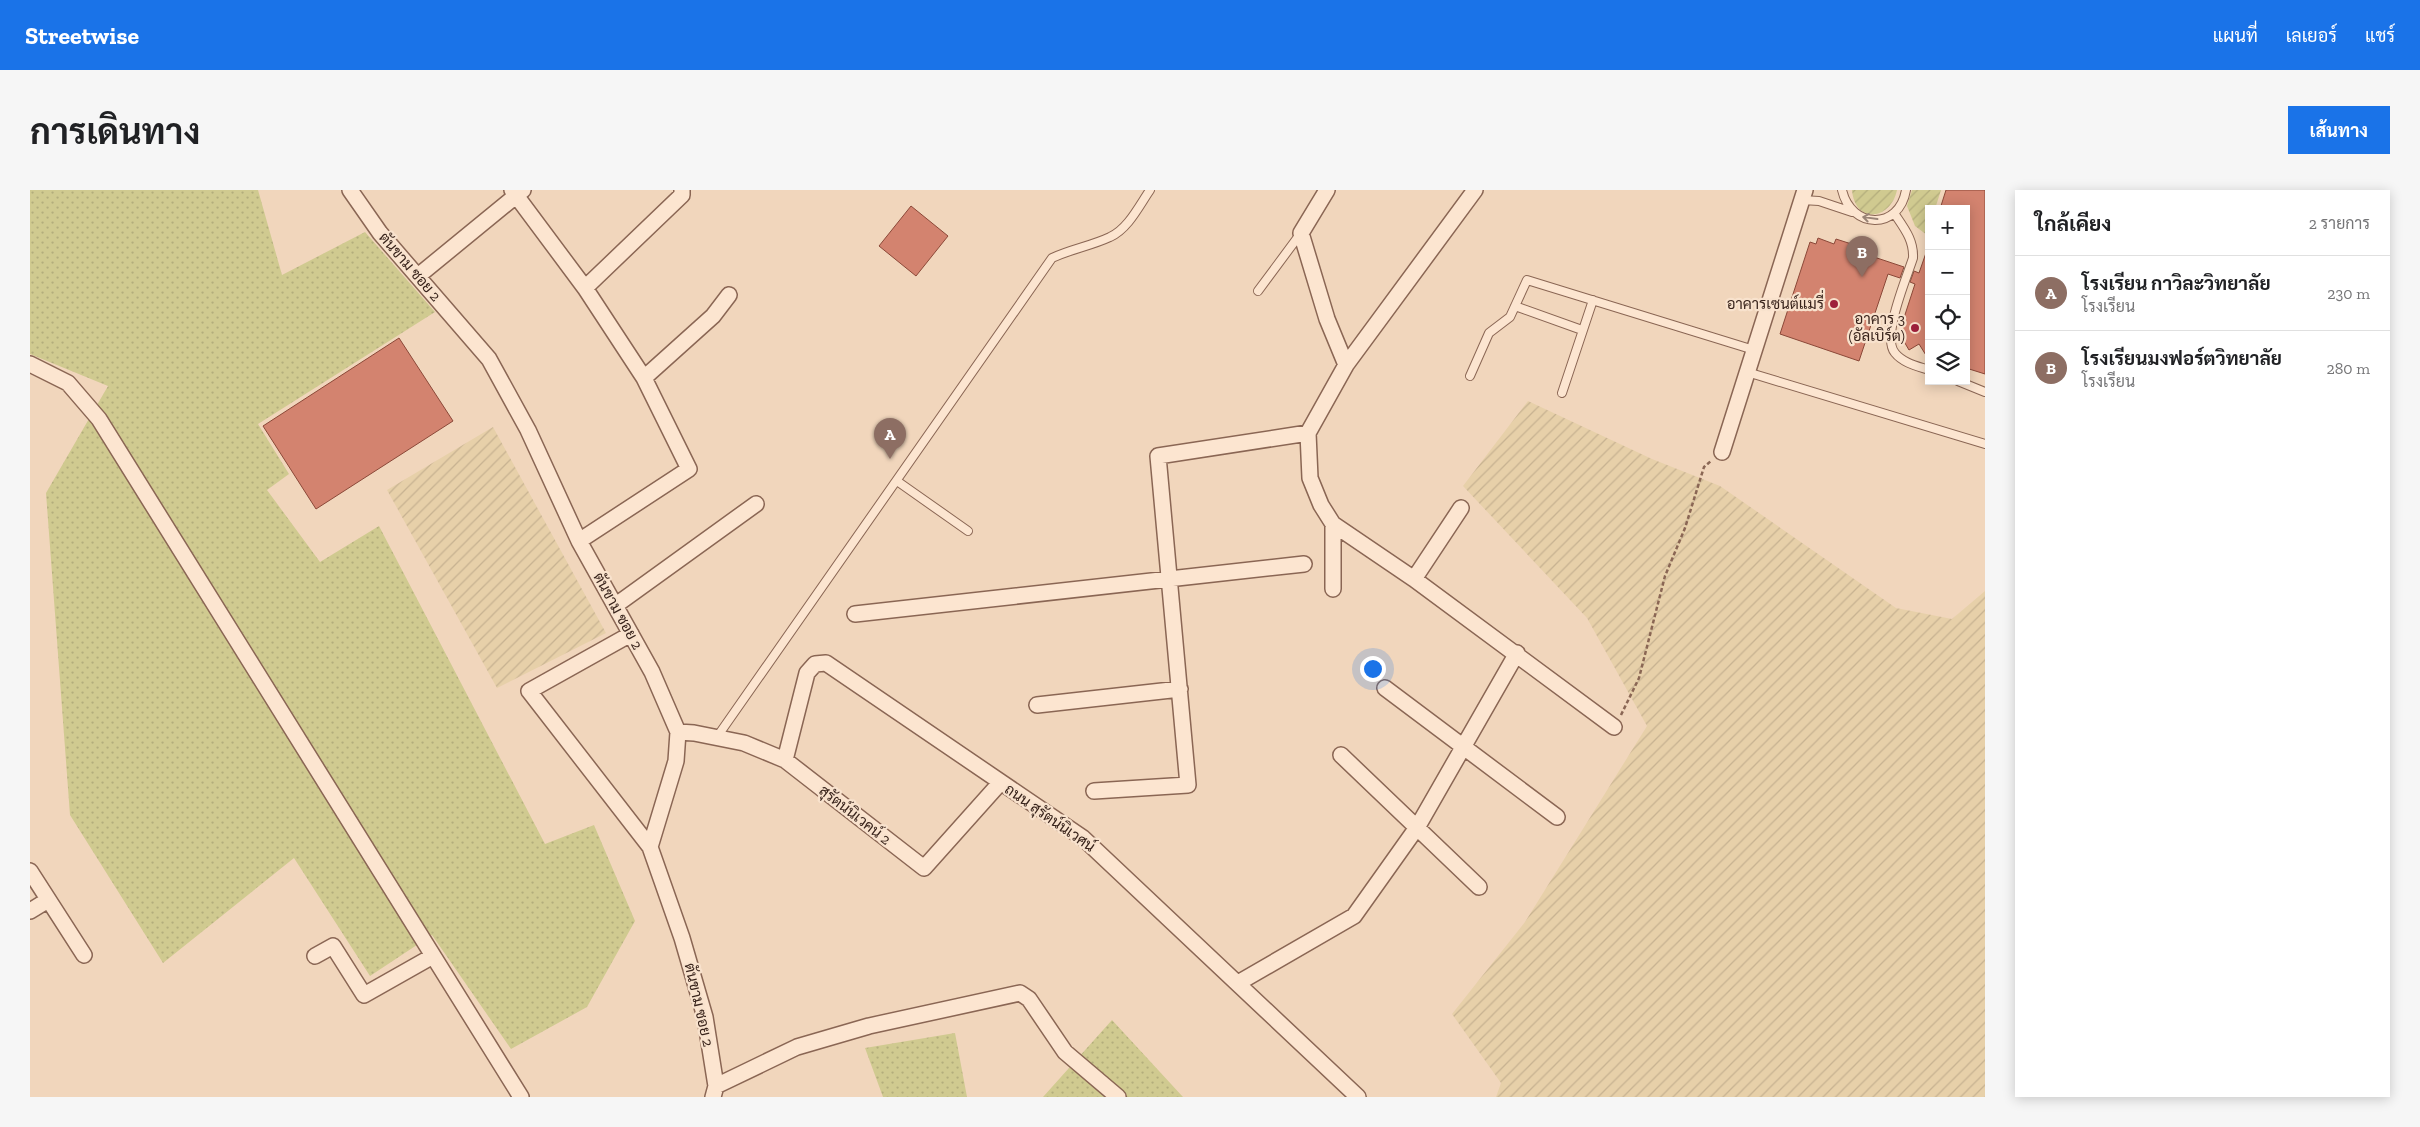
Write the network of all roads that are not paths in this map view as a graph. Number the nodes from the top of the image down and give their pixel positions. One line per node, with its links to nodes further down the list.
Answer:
1 (350, 190): 13 (street, ตันขาม ซอย 2)
2 (682, 190): 14 (street)
3 (1150, 190): 33 (lane)
4 (1327, 190): 12 (street)
5 (1475, 190): 22 (street)
6 (1842, 190): 10 (lane)
7 (1906, 190): 11 (lane)
8 (517, 192): 13 (street); 14 (street)
9 (1803, 195): 10 (lane); 20 (street)
10 (1852, 212): 11 (lane, one-way to 10)
11 (1894, 213): 23 (lane)
12 (1301, 233): 15 (lane); 22 (street)
13 (418, 276): 38 (street, ตันขาม ซอย 2)
14 (585, 288): 26 (street)
15 (1258, 291)
16 (729, 295): 26 (street)
17 (1593, 300): 18 (lane); 19 (lane); 20 (lane)
18 (1515, 306): 19 (lane); 25 (lane)
19 (1582, 330): 29 (lane)
20 (1754, 350): 24 (street)
21 (30, 364): 67 (street)
22 (1346, 365): 30 (street)
23 (1925, 368)
24 (1747, 372): 31 (lane); 32 (street)
25 (1470, 376)
26 (644, 378): 38 (street)
27 (1968, 385): 28 (lane)
28 (1985, 392)
29 (1562, 393)
30 (1308, 434): 36 (street); 40 (street)
31 (1985, 444)
32 (1722, 452)
33 (898, 481): 37 (lane); 52 (lane)
34 (756, 504): 43 (street)
35 (1461, 508): 41 (street)
36 (1332, 524): 41 (street); 42 (street)
37 (968, 530)
38 (579, 541): 43 (street, ตันขาม ซอย 2)
39 (1304, 564): 40 (street)
40 (1170, 578): 44 (street); 48 (street)
41 (1414, 579): 46 (street)
42 (1333, 589)
43 (616, 605): 45 (street, ตันขาม ซอย 2)
44 (855, 614)
45 (631, 634): 51 (street, ตันขาม ซอย 2); 60 (street)
46 (1517, 653): 50 (street); 53 (street)
47 (1384, 688): 53 (street)
48 (1180, 690): 49 (street); 57 (street)
49 (1037, 705)
50 (1614, 727)
51 (678, 732): 52 (street, สุรัตน์นิเวคน์ 2); 60 (street, ตันขาม ซอย 2)
52 (716, 737): 55 (street, สุรัตน์นิเวคน์ 2)
53 (1463, 745): 58 (street); 59 (street)
54 (1341, 755): 59 (street)
55 (785, 760): 56 (street, สุรัตน์นิเวคน์ 2); 56 (street, ถนน สุรัตน์นิเวศน์)
56 (1000, 783): 68 (street, ถนน สุรัตน์นิเวศน์)
57 (1094, 792)
58 (1557, 817)
59 (1418, 826): 62 (street); 68 (street)
60 (650, 847): 69 (street, ตันขาม ซอย 2)
61 (30, 871): 63 (street)
62 (1479, 887)
63 (48, 900): 64 (street); 65 (street)
64 (30, 910)
65 (84, 955)
66 (315, 956): 67 (street)
67 (433, 956): 70 (street)
68 (1238, 983): 72 (street, ถนน สุรัตน์นิเวศน์)
69 (714, 1091): 71 (street)
70 (521, 1097)
71 (1118, 1097)
72 (1358, 1097)

